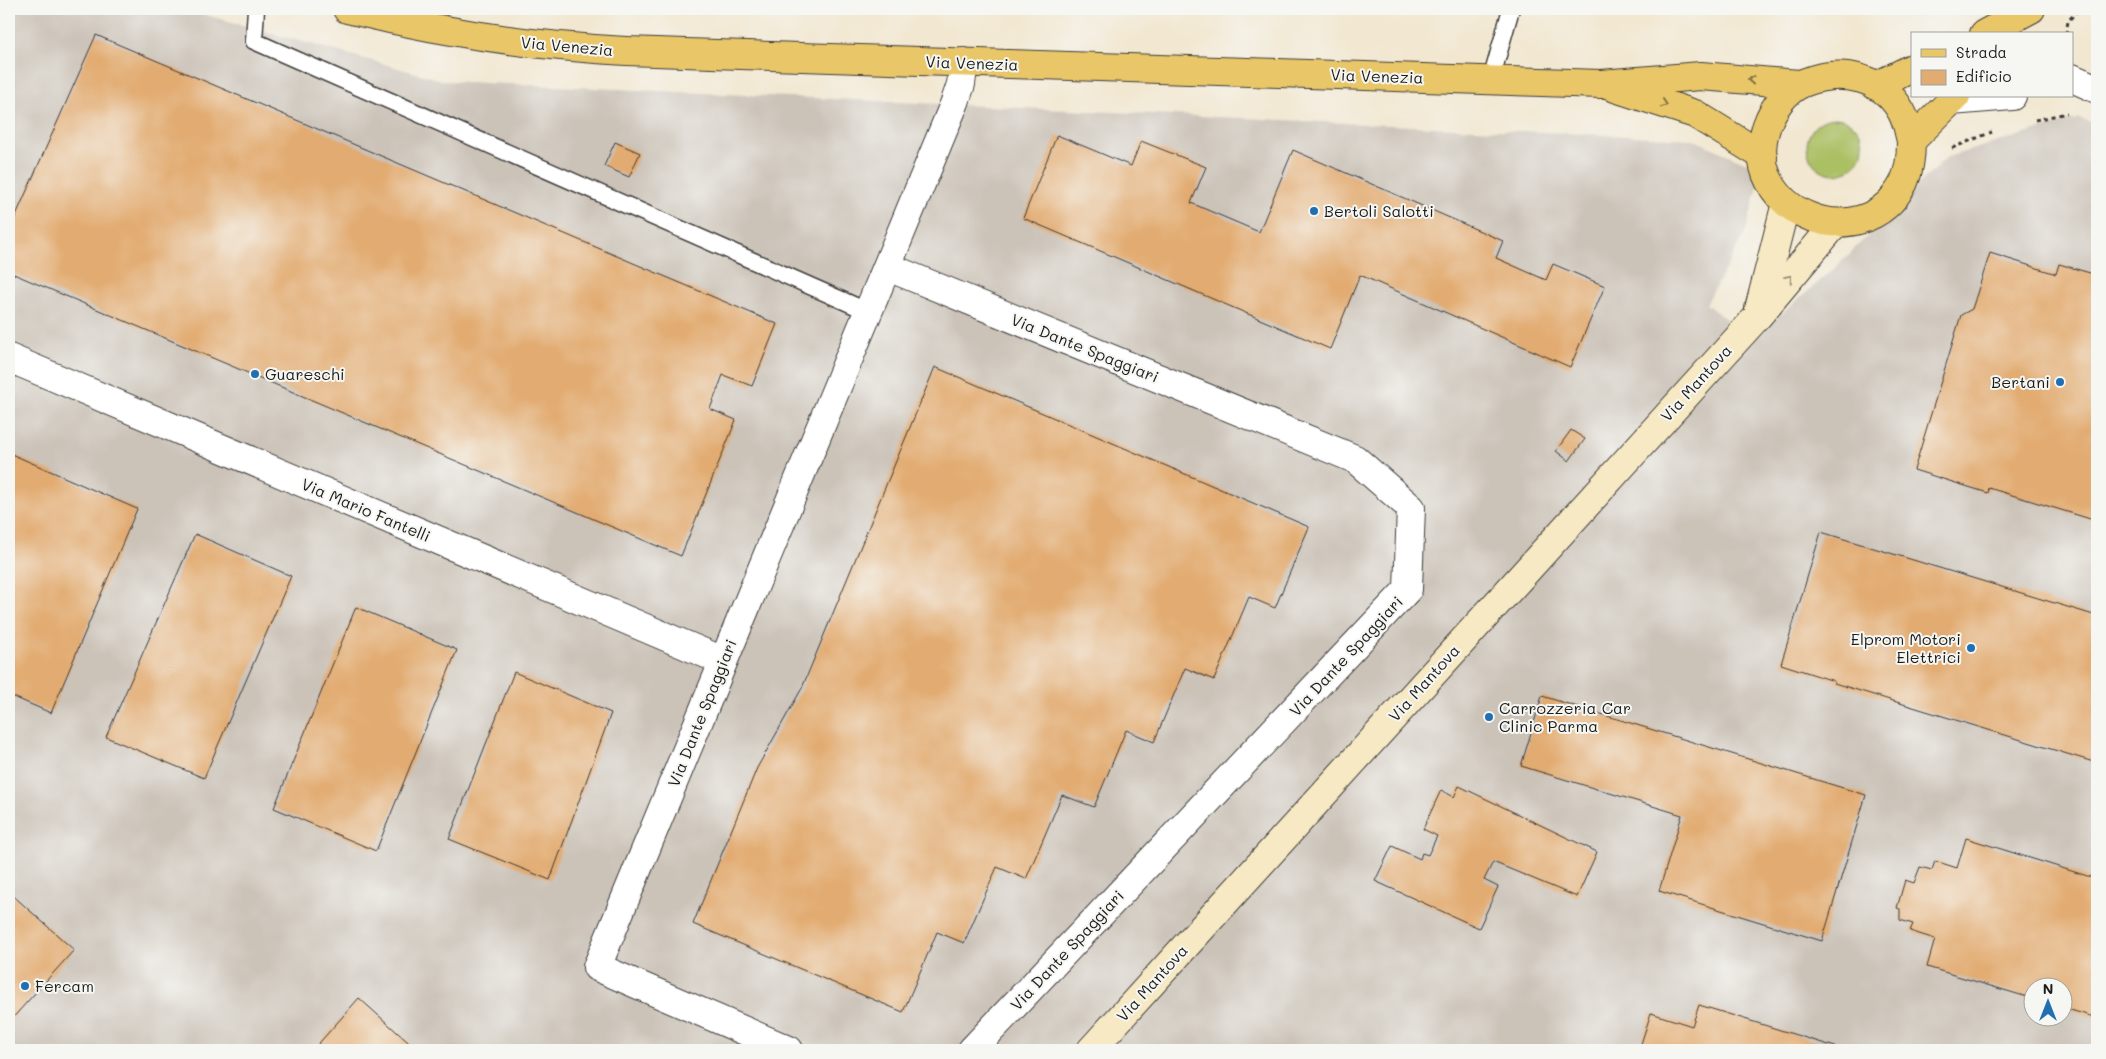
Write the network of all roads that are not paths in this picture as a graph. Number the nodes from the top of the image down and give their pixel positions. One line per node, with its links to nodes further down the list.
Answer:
1 (256, 9): 22 (lane)
2 (346, 9): 8 (main road, Via Venezia)
3 (1511, 9): 11 (lane)
4 (2031, 9): 6 (main road)
5 (2037, 9): 7 (main road)
6 (1988, 32)
7 (2017, 32)
8 (964, 62): 11 (main road, Via Venezia); 21 (street, Via Dante Spaggiari)
9 (1911, 68): 12 (main road)
10 (1911, 75): 12 (street)
11 (1491, 80): 13 (main road, Via Venezia)
12 (1881, 83): 14 (main road); 17 (main road)
13 (1601, 84): 14 (main road, Via Venezia, one-way to 13); 18 (main road, Via Venezia, one-way to 18)
14 (1799, 84): 18 (main road)
15 (1973, 98): 16 (street)
16 (1954, 99): 17 (main road)
17 (1911, 141): 20 (main road)
18 (1762, 156): 19 (main road)
19 (1786, 203): 20 (main road); 23 (main road, Via Mantova)
20 (1836, 223): 23 (main road, Via Mantova, one-way to 20)
21 (888, 267): 22 (street, Via Dante Spaggiari); 27 (street, Via Dante Spaggiari)
22 (869, 312): 25 (street, Via Dante Spaggiari)
23 (1758, 316): 28 (main road, Via Mantova)
24 (9, 358): 25 (street, Via Mario Fantelli)
25 (723, 661): 26 (street, Via Dante Spaggiari)
26 (789, 1050)
27 (972, 1050)
28 (1091, 1050)

